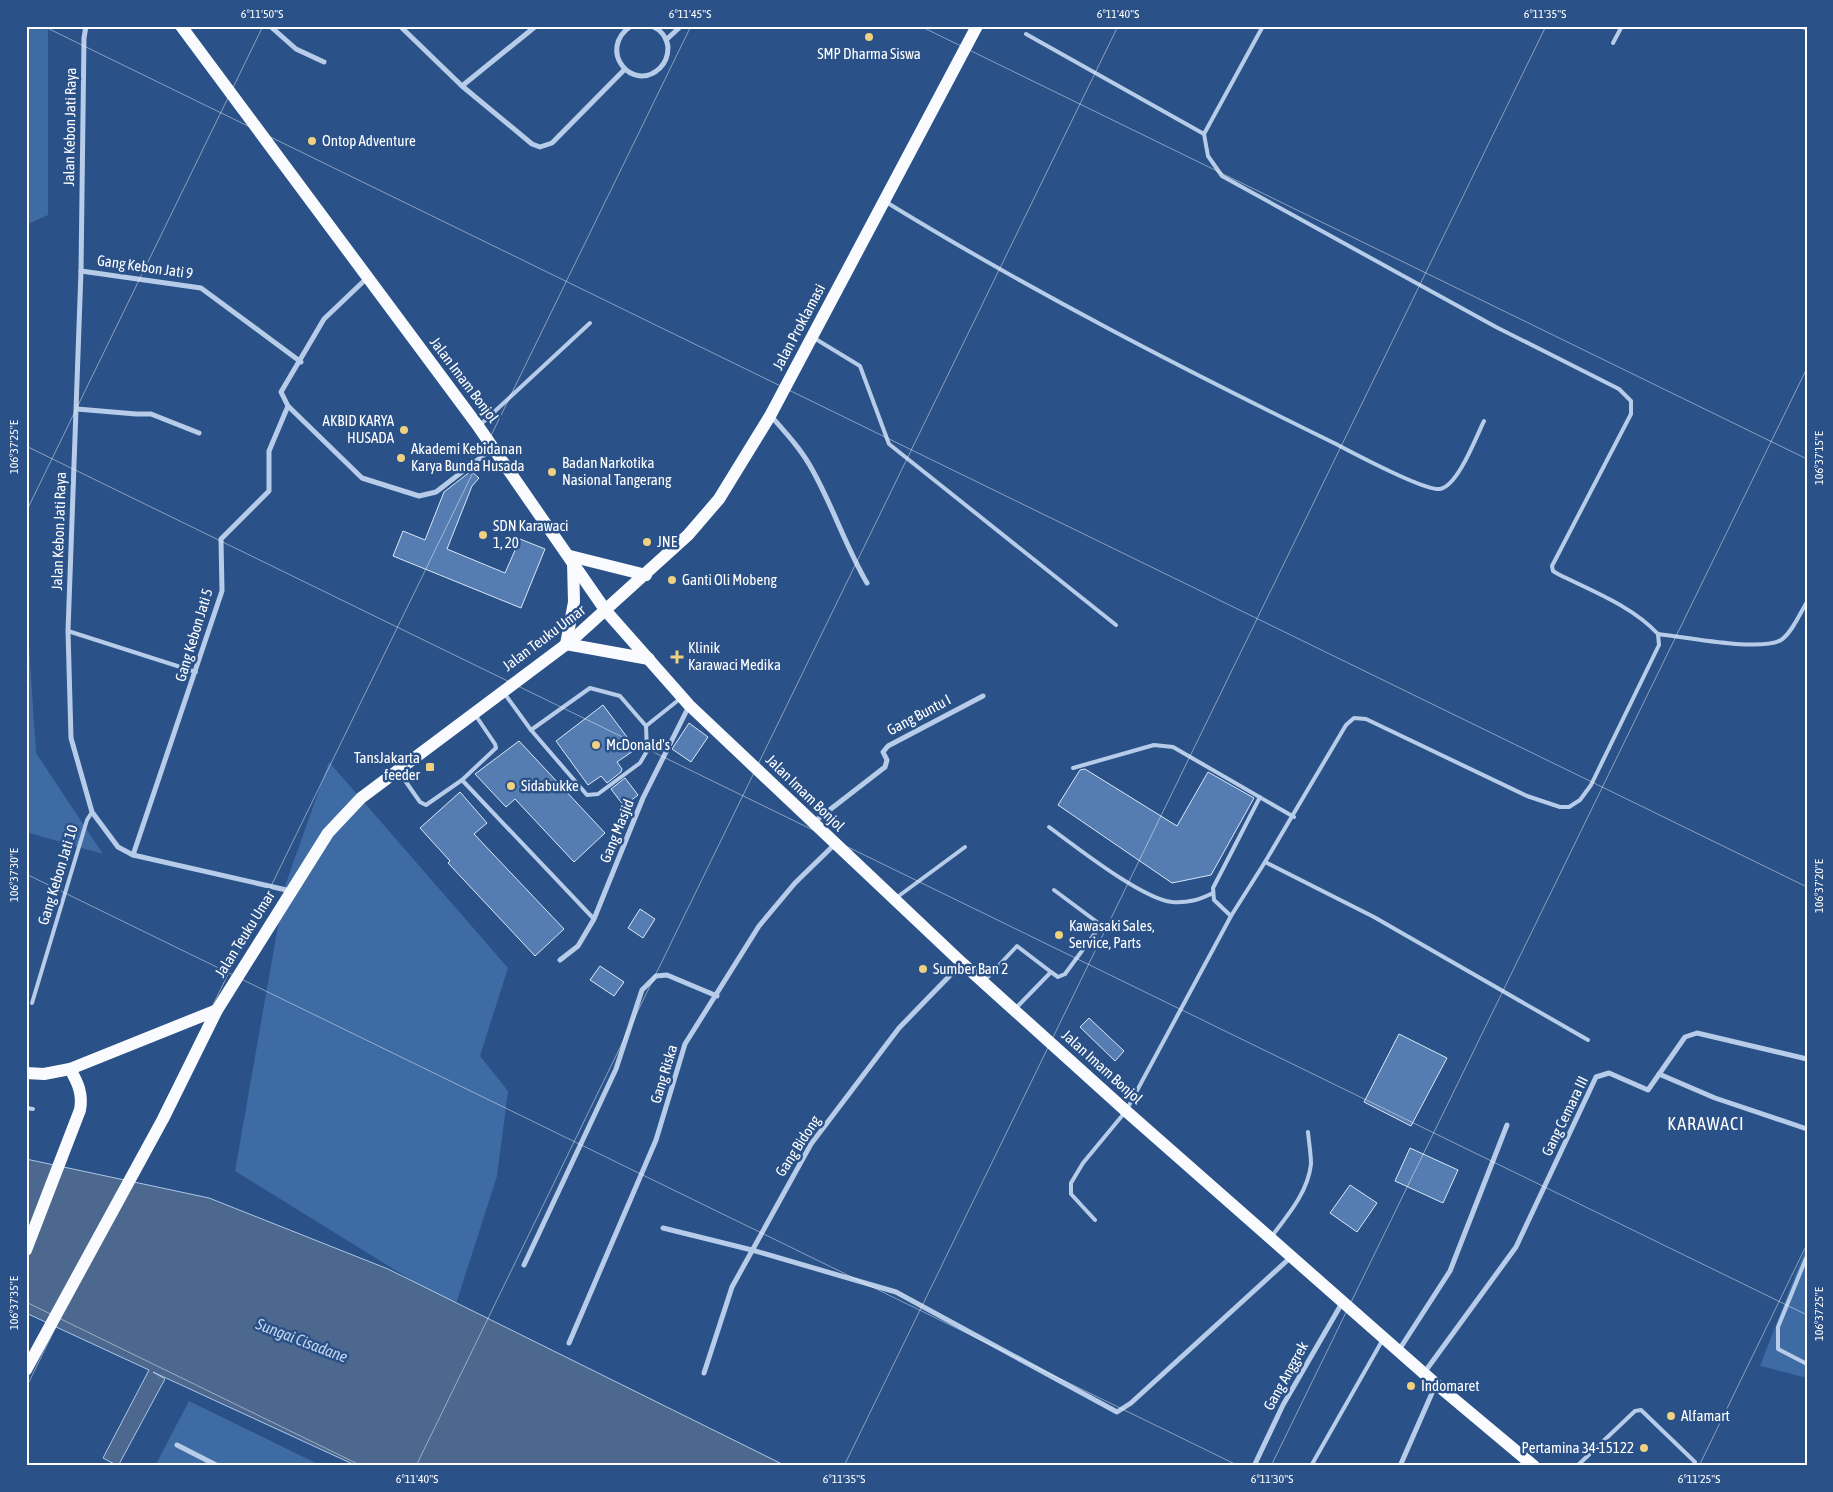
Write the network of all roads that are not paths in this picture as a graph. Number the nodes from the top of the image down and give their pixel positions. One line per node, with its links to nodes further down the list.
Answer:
1 (86, 26): 21 (street, Jalan Kebon Jati Raya)
2 (181, 26): 22 (main road, Jalan Imam Bonjol)
3 (270, 26): 16 (street)
4 (400, 26): 18 (street)
5 (536, 26): 18 (street)
6 (631, 26): 12 (street)
7 (652, 26): 14 (street)
8 (681, 26): 14 (street)
9 (977, 26): 20 (main road, Jalan Proklamasi)
10 (1263, 26): 19 (lane)
11 (1622, 26): 15 (lane)
12 (623, 28): 17 (street)
13 (1026, 34): 19 (lane)
14 (666, 40): 17 (street)
15 (1613, 44)
16 (324, 62)
17 (625, 69): 18 (street)
18 (462, 86)
19 (1204, 134): 40 (lane)
20 (884, 200): 24 (main road, Jalan Proklamasi); 29 (lane)
21 (81, 271): 25 (street, Gang Kebon Jati 9); 27 (street, Jalan Kebon Jati Raya)
22 (367, 278): 25 (street); 30 (main road, Jalan Imam Bonjol)
23 (590, 323): 30 (lane)
24 (812, 336): 28 (main road, Jalan Proklamasi); 38 (lane)
25 (301, 362): 26 (street)
26 (288, 406): 32 (street); 43 (street, Gang Kebon Jati 5)
27 (77, 409): 31 (street); 39 (street, Jalan Kebon Jati Raya)
28 (770, 416): 34 (main road, Jalan Proklamasi); 35 (street)
29 (1484, 421)
30 (478, 426): 32 (main road, Jalan Imam Bonjol)
31 (199, 433)
32 (493, 448): 33 (main road, Jalan Imam Bonjol)
33 (572, 559): 34 (main road); 37 (main road, Jalan Imam Bonjol); 41 (main road)
34 (646, 575): 37 (main road, Jalan Proklamasi)
35 (867, 583)
36 (1807, 602): 40 (lane)
37 (606, 611): 41 (main road, Jalan Teuku Umar); 42 (main road, Jalan Imam Bonjol)
38 (1116, 625)
39 (68, 632): 43 (lane); 54 (street, Jalan Kebon Jati Raya)
40 (1658, 634): 55 (lane)
41 (566, 644): 42 (main road); 44 (main road, Jalan Teuku Umar)
42 (649, 659): 46 (main road, Jalan Imam Bonjol)
43 (196, 672): 60 (street, Gang Kebon Jati 5)
44 (502, 690): 47 (main road, Jalan Teuku Umar); 49 (lane)
45 (983, 696): 56 (street, Gang Buntu I)
46 (686, 701): 48 (lane); 56 (main road, Jalan Imam Bonjol); 67 (street, Gang Masjid)
47 (473, 712): 51 (main road, Jalan Teuku Umar); 52 (lane)
48 (646, 726): 49 (lane); 49 (lane)
49 (531, 730)
50 (1073, 768): 53 (lane)
51 (398, 770): 52 (lane); 63 (main road, Jalan Teuku Umar)
52 (462, 780): 67 (lane)
53 (1260, 796): 55 (lane); 64 (lane)
54 (92, 812): 60 (street, Jalan Kebon Jati Raya); 73 (lane, Gang Kebon Jati 10)
55 (1294, 817): 61 (lane)
56 (814, 823): 58 (main road, Jalan Imam Bonjol)
57 (1049, 827): 64 (lane)
58 (835, 844): 65 (main road, Jalan Imam Bonjol); 72 (street, Gang Riska)
59 (965, 847): 65 (lane)
60 (133, 855): 63 (street, Jalan Kebon Jati Raya)
61 (1265, 862): 66 (lane); 76 (lane)
62 (1054, 890): 70 (lane)
63 (291, 891): 74 (main road, Jalan Teuku Umar)
64 (1212, 894): 66 (lane)
65 (894, 900): 69 (main road, Jalan Imam Bonjol)
66 (1231, 916): 83 (lane)
67 (594, 920): 68 (street, Gang Masjid)
68 (560, 960)
69 (962, 963): 71 (main road, Jalan Imam Bonjol); 91 (street, Gang Bidong)
70 (1051, 972): 71 (lane); 75 (lane)
71 (983, 982): 75 (main road, Jalan Imam Bonjol)
72 (717, 996): 94 (street); 97 (street, Gang Riska)
73 (32, 1003)
74 (217, 1010): 78 (main road); 100 (main road, Jalan Teuku Umar)
75 (1014, 1010): 83 (main road, Jalan Imam Bonjol)
76 (1588, 1040)
77 (1807, 1059): 80 (street, Gang Cemara III)
78 (70, 1069): 79 (main road); 90 (main road)
79 (26, 1073)
80 (1659, 1074): 85 (street); 102 (street, Gang Cemara III)
81 (26, 1108): 82 (lane)
82 (33, 1108)
83 (1126, 1111): 87 (lane); 89 (main road, Jalan Imam Bonjol)
84 (1507, 1125): 98 (street)
85 (1807, 1129)
86 (1308, 1132): 89 (lane)
87 (1095, 1220)
88 (663, 1228): 91 (street)
89 (1271, 1238): 92 (main road, Jalan Imam Bonjol)
90 (26, 1250)
91 (752, 1250): 92 (street); 101 (street, Gang Bidong)
92 (1292, 1256): 95 (main road, Jalan Imam Bonjol)
93 (1807, 1256): 99 (lane)
94 (524, 1265)
95 (1343, 1300): 96 (main road, Jalan Imam Bonjol); 106 (street, Gang Anggrek)
96 (1384, 1337): 98 (main road, Jalan Imam Bonjol); 107 (lane)
97 (569, 1343)
98 (1399, 1350): 102 (main road, Jalan Imam Bonjol)
99 (1807, 1364)
100 (28, 1366)
101 (704, 1373)
102 (1424, 1373): 103 (main road, Jalan Imam Bonjol)
103 (1436, 1384): 108 (street); 109 (main road, Jalan Imam Bonjol)
104 (177, 1445): 105 (street)
105 (218, 1466)
106 (1254, 1466)
107 (1311, 1466)
108 (1400, 1466)
109 (1534, 1466)
110 (1577, 1466): 111 (lane)
111 (1694, 1466)

